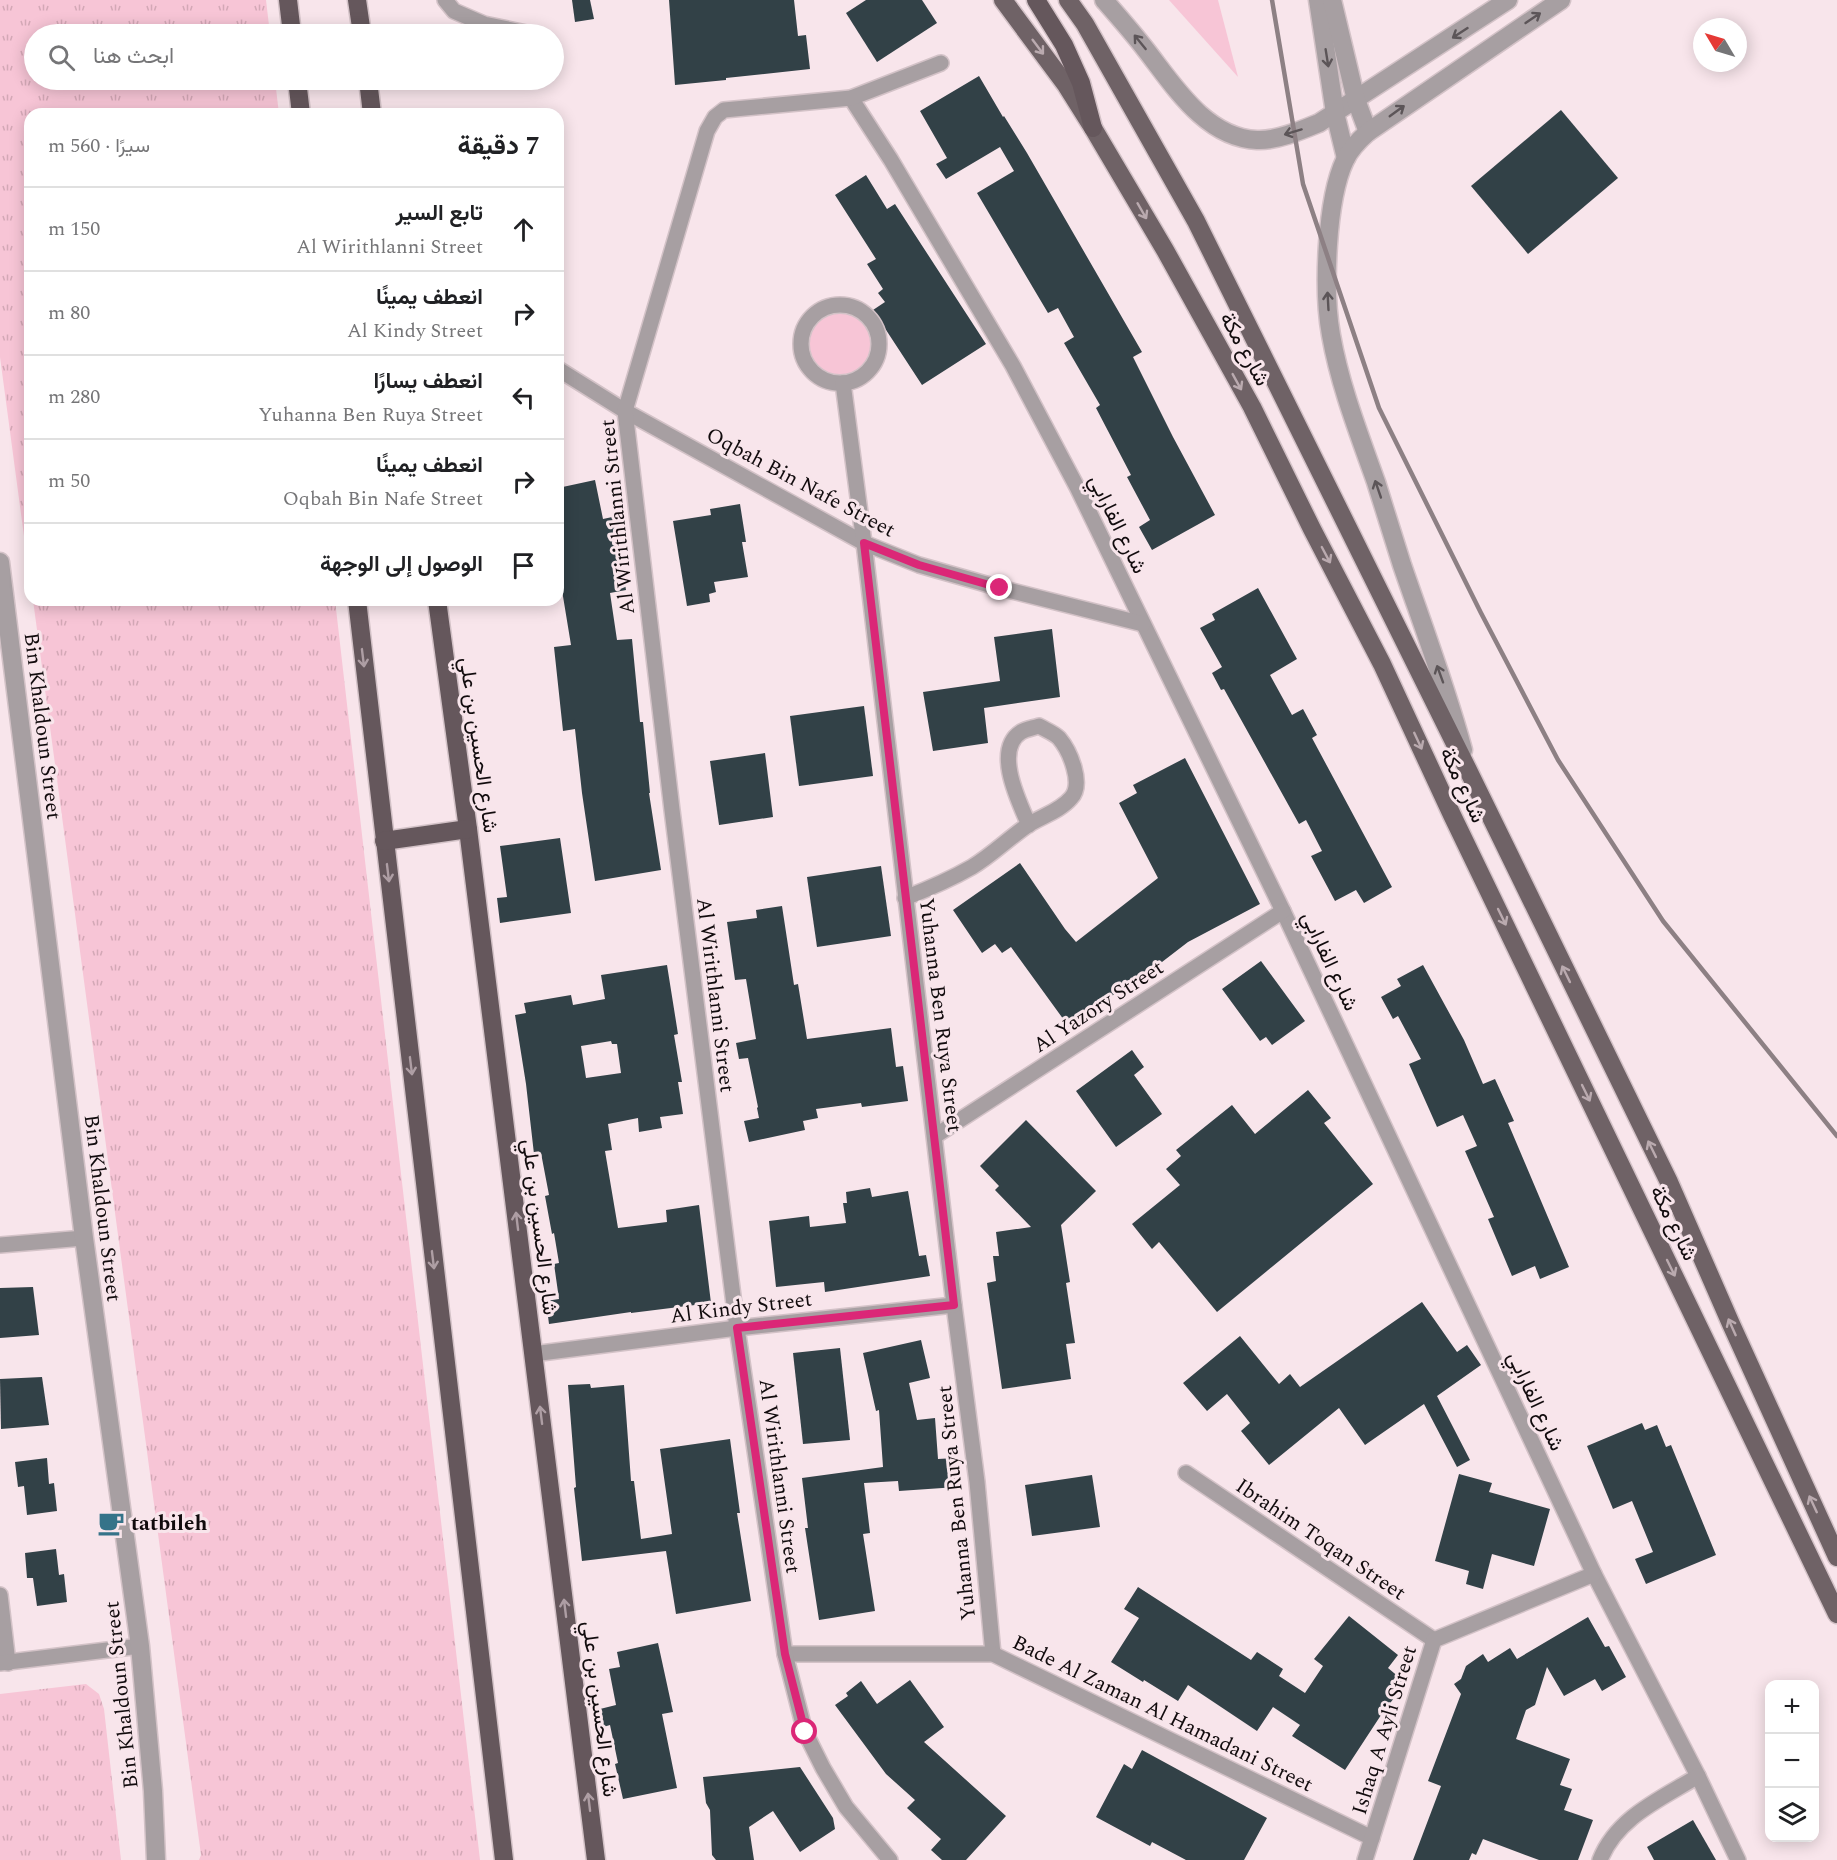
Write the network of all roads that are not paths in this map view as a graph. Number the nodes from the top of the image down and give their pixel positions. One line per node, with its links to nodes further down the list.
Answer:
1 (288, 0): 12 (highway)
2 (445, 0): 14 (street)
3 (1003, 0): 23 (main road, شارع مكة, one-way to 23)
4 (1036, 0): 23 (highway)
5 (1068, 0): 34 (main road, شارع مكة)
6 (1104, 0): 22 (street, one-way to 6)
7 (1317, 0): 22 (street, one-way to 22)
8 (1332, 0): 19 (street)
9 (1508, 0): 19 (street, one-way to 19)
10 (1561, 0): 24 (street, one-way to 10)
11 (358, 1): 13 (highway)
12 (291, 24)
13 (361, 24)
14 (484, 24)
15 (941, 63): 18 (street)
16 (298, 90): 20 (highway)
17 (369, 90): 21 (highway)
18 (851, 98): 28 (street, Al Wirithlanni Street); 33 (street, شارع الفارابي)
19 (1356, 100): 22 (street); 24 (street)
20 (300, 108)
21 (371, 108)
22 (1335, 113): 25 (street)
23 (1093, 128): 50 (main road, شارع مكة, one-way to 50)
24 (1368, 132): 25 (street)
25 (1346, 158): 34 (street, one-way to 25)
26 (564, 373): 28 (street, Oqbah Bin Nafe Street)
27 (843, 383): 27 (street); 29 (street, Yuhanna Ben Ruya Street)
28 (625, 411): 29 (street, Oqbah Bin Nafe Street); 44 (street, Al Wirithlanni Street)
29 (864, 543): 33 (street, Oqbah Bin Nafe Street); 38 (street, Yuhanna Ben Ruya Street)
30 (0, 562): 41 (street, Bin Khaldoun Street)
31 (358, 606): 37 (highway, one-way to 37)
32 (438, 606): 36 (highway, شارع الحسين بن علي)
33 (1143, 624): 39 (street, شارع الفارابي)
34 (1468, 770): 47 (main road, شارع مكة, one-way to 34)
35 (1029, 825): 35 (street); 38 (street)
36 (468, 829): 37 (highway); 45 (highway, شارع الحسين بن علي, one-way to 36)
37 (384, 841): 60 (highway, one-way to 60)
38 (905, 898): 40 (street, Yuhanna Ben Ruya Street)
39 (1283, 911): 40 (street, Al Yazory Street); 48 (street, شارع الفارابي)
40 (935, 1136): 43 (street, Yuhanna Ben Ruya Street)
41 (84, 1238): 42 (street); 53 (street, Bin Khaldoun Street)
42 (0, 1245)
43 (954, 1305): 44 (street, Al Kindy Street); 55 (street, Yuhanna Ben Ruya Street)
44 (737, 1328): 45 (street, Al Kindy Street); 54 (street, Al Wirithlanni Street)
45 (533, 1354): 61 (highway, شارع الحسين بن علي, one-way to 45)
46 (1186, 1473): 52 (street, Ibrahim Toqan Street)
47 (1837, 1557)
48 (1594, 1574): 52 (street, Ishaq A Ayli Street); 57 (street, شارع الفارابي)
49 (0, 1595): 51 (street)
50 (1837, 1614)
51 (2, 1623): 56 (street)
52 (1434, 1640): 58 (street, Ishaq A Ayli Street)
53 (140, 1646): 56 (street); 59 (street, Bin Khaldoun Street)
54 (785, 1654): 55 (street, Bade Al Zaman Al Hamadani Street); 62 (street, Al Wirithlanni Street)
55 (993, 1654): 58 (street, Bade Al Zaman Al Hamadani Street)
56 (4, 1663)
57 (1698, 1776): 64 (street); 65 (street, شارع الفارابي)
58 (1372, 1838): 63 (street, Ishaq A Ayli Street)
59 (156, 1860)
60 (504, 1860)
61 (596, 1860)
62 (890, 1860)
63 (1365, 1860)
64 (1600, 1860)
65 (1738, 1860)

